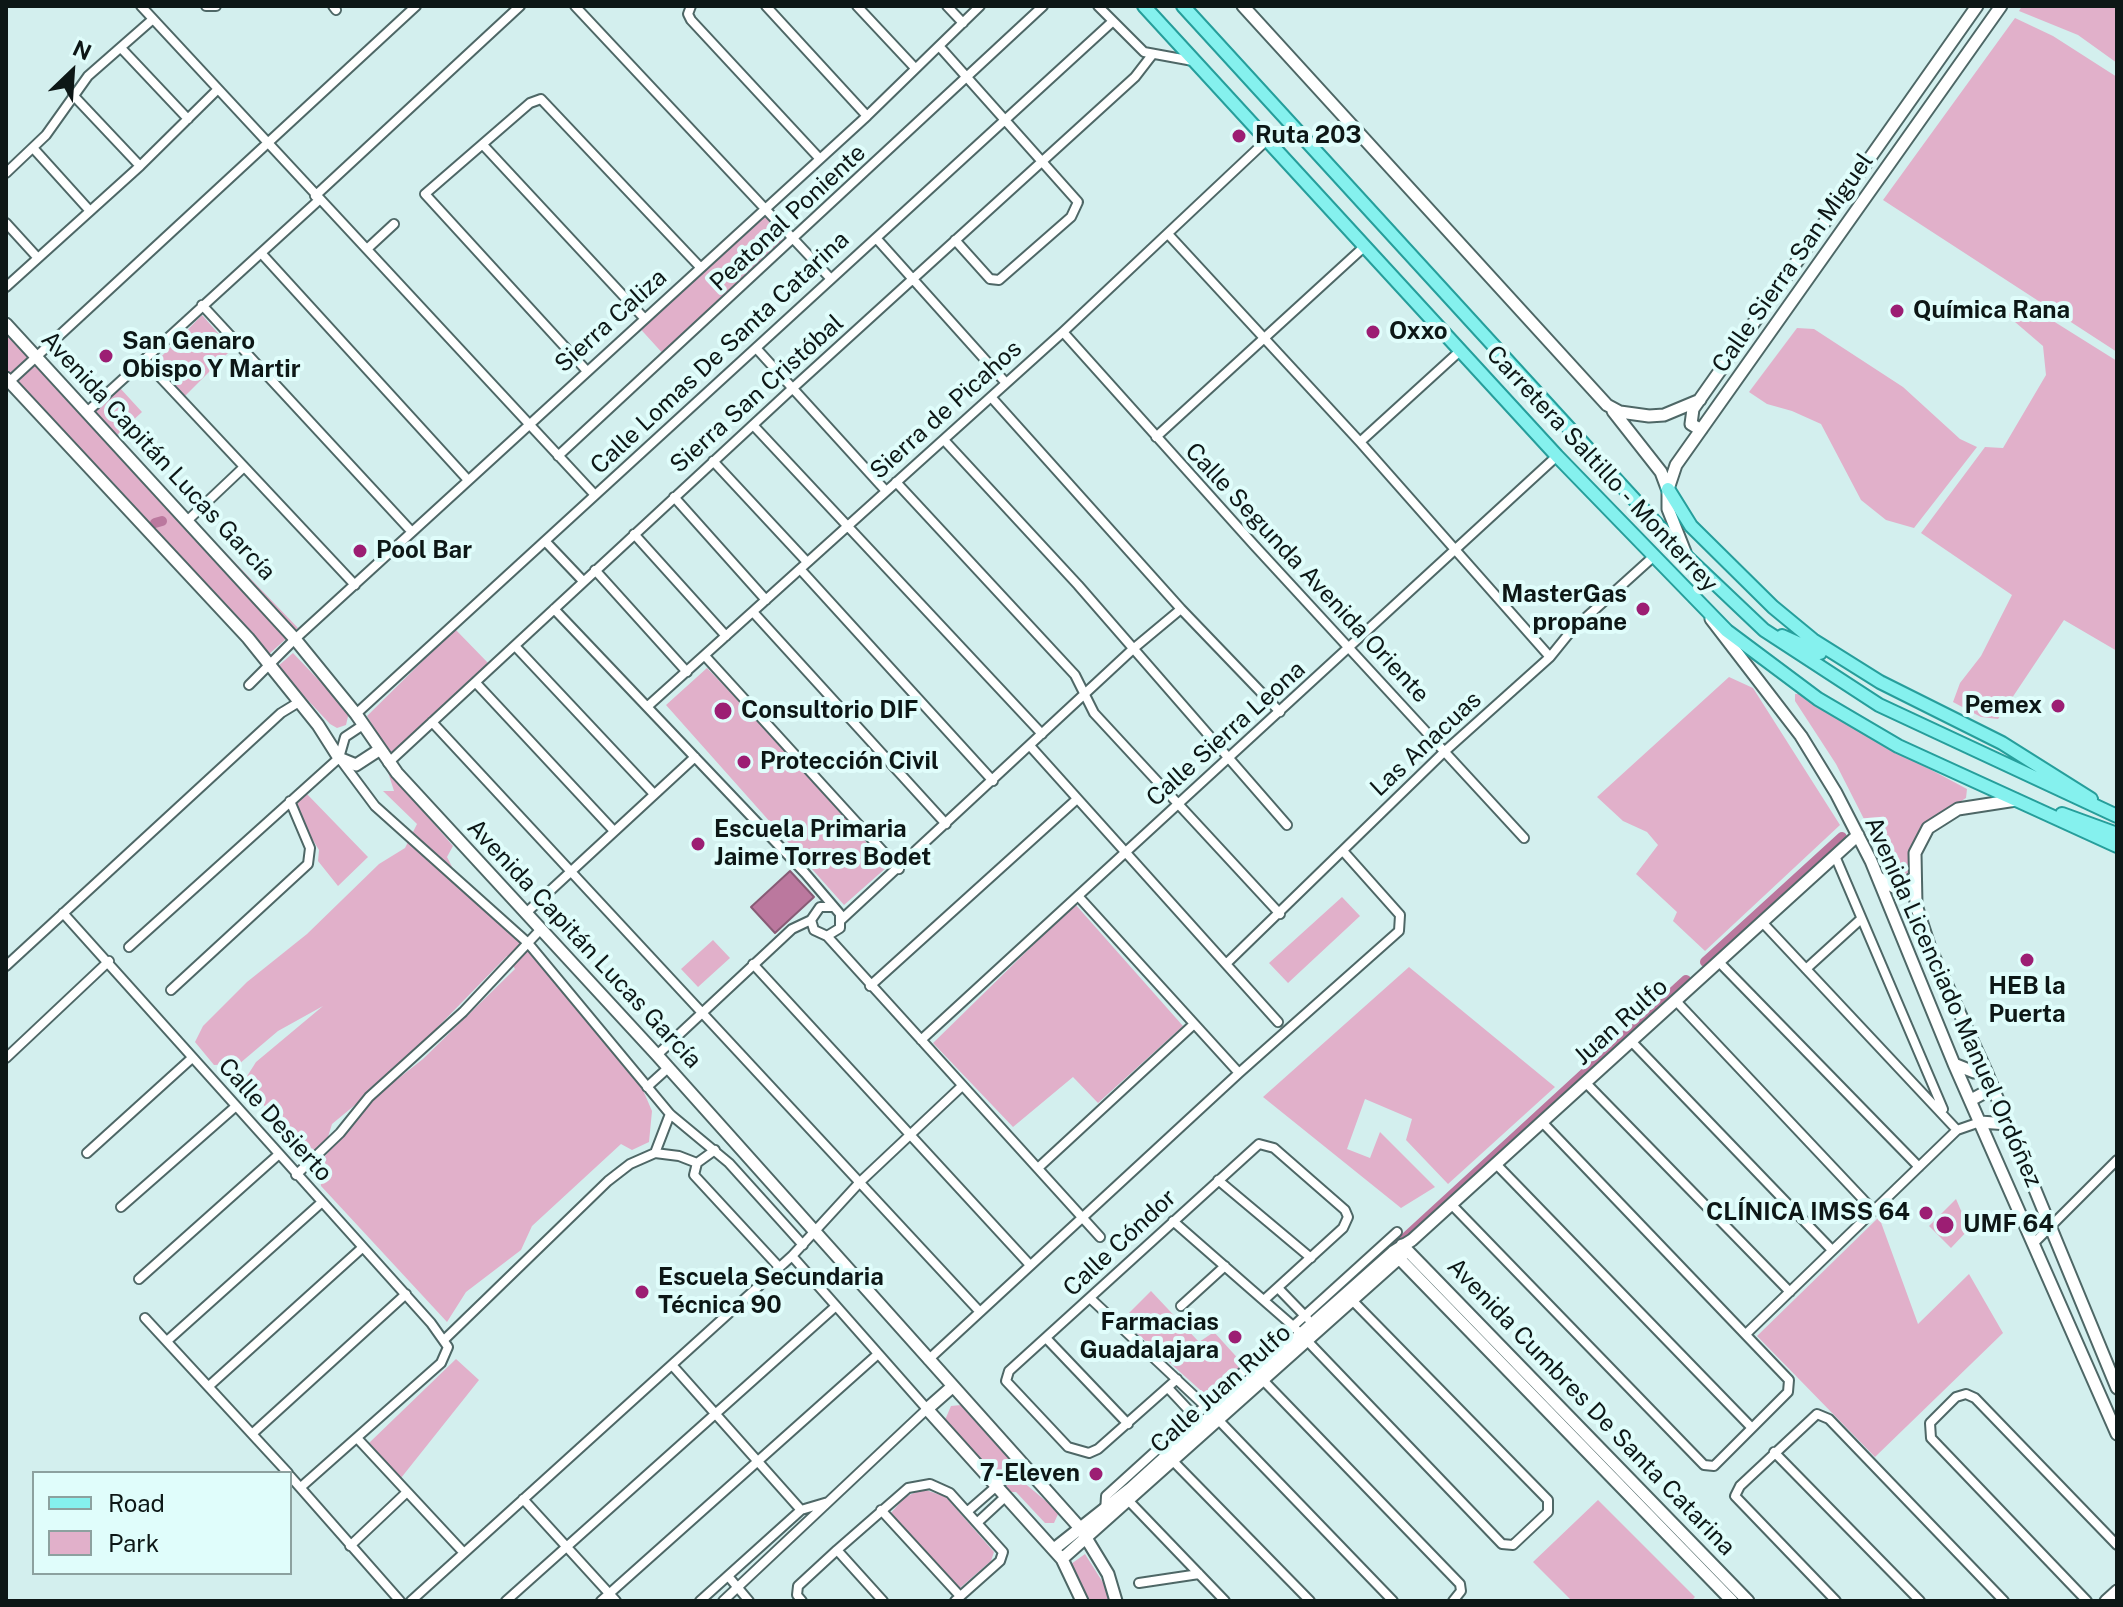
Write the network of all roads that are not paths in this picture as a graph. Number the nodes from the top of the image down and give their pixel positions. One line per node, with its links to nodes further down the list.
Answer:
1 (141, 6): 17 (street)
2 (416, 6): 32 (street)
3 (520, 6): 39 (street)
4 (575, 6): 40 (street)
5 (691, 6): 35 (street)
6 (766, 6): 28 (street)
7 (857, 6): 24 (street)
8 (947, 6): 19 (street)
9 (980, 6): 19 (street, Sierra Caliza)
10 (1043, 6): 25 (street, Peatonal Poniente)
11 (1098, 6): 18 (street)
12 (1144, 6): 23 (main road, Carretera Saltillo - Monterrey)
13 (1183, 6): 95 (main road, Carretera Saltillo - Monterrey)
14 (1243, 6): 71 (street)
15 (1977, 6): 70 (street, Calle Sierra San Miguel)
16 (2001, 6): 75 (street, Calle Sierra San Miguel)
17 (153, 19): 21 (street); 26 (street)
18 (1112, 22): 22 (street); 30 (street, Calle Lomas De Santa Catarina)
19 (963, 23): 20 (street, Sierra Caliza)
20 (939, 46): 24 (street, Sierra Caliza); 25 (street)
21 (121, 48): 27 (street); 29 (street)
22 (1152, 55): 23 (street); 36 (street, Sierra San Cristóbal)
23 (1196, 61): 31 (main road, Carretera Saltillo - Monterrey)
24 (915, 68): 28 (street, Sierra Caliza)
25 (968, 78): 30 (street); 46 (street, Peatonal Poniente)
26 (217, 90): 29 (street); 32 (street)
27 (73, 95): 34 (street); 37 (street)
28 (867, 116): 35 (street, Sierra Caliza)
29 (188, 119): 37 (street)
30 (1005, 119): 36 (street); 45 (street, Calle Lomas De Santa Catarina)
31 (1268, 139): 44 (street, Sierra de Picahos); 48 (main road, Carretera Saltillo - Monterrey)
32 (268, 145): 39 (street); 63 (street)
33 (484, 146): 52 (street); 57 (street); 65 (street)
34 (34, 149): 38 (street); 41 (street)
35 (820, 159): 40 (street, Sierra Caliza)
36 (1043, 160): 47 (street, Sierra San Cristóbal); 47 (street)
37 (140, 166): 41 (street)
38 (6, 173)
39 (317, 198): 49 (street); 50 (street)
40 (765, 208): 46 (street); 52 (street, Sierra Caliza)
41 (90, 211): 51 (street)
42 (6, 223): 51 (street)
43 (394, 224): 49 (street)
44 (1168, 234): 59 (street, Sierra de Picahos); 60 (street)
45 (876, 238): 53 (street, Calle Lomas De Santa Catarina); 54 (street)
46 (794, 239): 53 (street); 79 (street, Peatonal Poniente)
47 (955, 240): 54 (street, Sierra San Cristóbal)
48 (1365, 246): 60 (street); 62 (main road, Carretera Saltillo - Monterrey)
49 (367, 249): 73 (street)
50 (261, 253): 56 (street); 83 (street)
51 (37, 257): 55 (street)
52 (700, 267): 57 (street, Sierra Caliza)
53 (830, 278): 61 (street, Calle Lomas De Santa Catarina)
54 (913, 278): 67 (street); 68 (street, Sierra San Cristóbal)
55 (6, 287)
56 (202, 305): 64 (street); 91 (street)
57 (644, 318): 65 (street, Sierra Caliza)
58 (6, 324): 63 (street, Avenida Capitán Lucas García)
59 (1063, 332): 67 (street, Sierra de Picahos); 76 (street, Calle Segunda Avenida Oriente)
60 (1263, 337): 76 (street); 78 (street)
61 (756, 348): 68 (street); 87 (street, Calle Lomas De Santa Catarina)
62 (1461, 350): 78 (street); 80 (main road, Carretera Saltillo - Monterrey)
63 (36, 356): 66 (street); 72 (street, Avenida Capitán Lucas García)
64 (144, 360): 72 (street); 82 (street)
65 (586, 370): 73 (street, Sierra Caliza)
66 (8, 380): 114 (street)
67 (1006, 383): 69 (street, Sierra de Picahos)
68 (794, 387): 74 (street, Sierra San Cristóbal); 86 (street)
69 (991, 397): 77 (street, Sierra de Picahos); 103 (street)
70 (1700, 400): 71 (street); 75 (street)
71 (1607, 405): 85 (street)
72 (88, 411): 89 (street, Avenida Capitán Lucas García)
73 (528, 425): 79 (street); 83 (street, Sierra Caliza)
74 (753, 425): 81 (street, Sierra San Cristóbal); 90 (street)
75 (1701, 430): 85 (street, Calle Sierra San Miguel)
76 (1156, 437): 110 (street, Calle Segunda Avenida Oriente)
77 (944, 440): 84 (street, Sierra de Picahos); 111 (street)
78 (1360, 442): 94 (street)
79 (558, 456): 87 (street)
80 (1557, 456): 94 (street, Calle Sierra Leona); 96 (main road, Carretera Saltillo - Monterrey)
81 (713, 461): 88 (street, Sierra San Cristóbal); 97 (street)
82 (244, 467): 89 (street); 100 (street)
83 (468, 480): 91 (street, Sierra Caliza)
84 (896, 482): 86 (street, Sierra de Picahos); 119 (street)
85 (1668, 489): 95 (street); 116 (main road)
86 (886, 491): 90 (street, Sierra de Picahos)
87 (595, 495): 93 (street, Calle Lomas De Santa Catarina)
88 (674, 497): 92 (street, Sierra San Cristóbal); 101 (street)
89 (188, 520): 108 (street, Avenida Capitán Lucas García)
90 (847, 526): 97 (street, Sierra de Picahos); 126 (street)
91 (412, 532): 100 (street, Sierra Caliza)
92 (634, 534): 98 (street, Sierra San Cristóbal); 107 (street)
93 (545, 541): 99 (street); 123 (street, Calle Lomas De Santa Catarina)
94 (1454, 549): 110 (street, Calle Sierra Leona); 113 (street)
95 (1686, 556): 106 (main road, Carretera Saltillo - Monterrey)
96 (1653, 557): 105 (main road, Carretera Saltillo - Monterrey); 113 (street, Las Anacuas)
97 (804, 565): 101 (street, Sierra de Picahos); 134 (street)
98 (595, 570): 99 (street, Sierra San Cristóbal); 115 (street)
99 (583, 581): 102 (street, Sierra San Cristóbal)
100 (355, 585): 108 (street, Sierra Caliza)
101 (766, 600): 104 (street, Sierra de Picahos)
102 (554, 609): 109 (street, Sierra San Cristóbal); 121 (street)
103 (1181, 609): 111 (street); 122 (street)
104 (753, 612): 107 (street, Sierra de Picahos); 142 (street)
105 (1707, 612): 137 (main road, Carretera Saltillo - Monterrey); 146 (street, Avenida Licenciado Manuel Ordóñez)
106 (1764, 630): 116 (main road); 141 (main road, Carretera Saltillo - Monterrey)
107 (726, 636): 112 (street, Sierra de Picahos)
108 (295, 639): 114 (street, Sierra Caliza); 123 (street, Avenida Capitán Lucas García)
109 (515, 646): 117 (street, Sierra San Cristóbal); 135 (street)
110 (1351, 647): 122 (street, Calle Sierra Leona); 129 (street, Calle Segunda Avenida Oriente)
111 (1133, 649): 119 (street); 132 (street)
112 (705, 656): 115 (street, Sierra de Picahos); 152 (street)
113 (1550, 657): 129 (street, Las Anacuas)
114 (269, 665): 118 (street, Sierra Caliza); 120 (street)
115 (687, 672): 121 (street, Sierra de Picahos)
116 (1880, 682): 141 (main road)
117 (476, 683): 124 (street, Sierra San Cristóbal); 144 (street)
118 (249, 685)
119 (1084, 696): 126 (street); 139 (street)
120 (299, 702): 131 (street); 158 (street)
121 (648, 706): 130 (street)
122 (1280, 712): 132 (street, Calle Sierra Leona)
123 (356, 714): 125 (street, Avenida Capitán Lucas García)
124 (432, 722): 133 (street, Sierra San Cristóbal); 153 (street)
125 (363, 725): 128 (street, Avenida Capitán Lucas García); 131 (street)
126 (1042, 734): 127 (street)
127 (1031, 747): 134 (street); 136 (street)
128 (379, 750): 131 (street); 133 (street, Avenida Capitán Lucas García)
129 (1444, 752): 147 (street, Calle Segunda Avenida Oriente); 150 (street, Las Anacuas)
130 (695, 757): 135 (street); 157 (street)
131 (339, 758): 138 (street); 167 (street)
132 (1229, 758): 139 (street, Calle Sierra Leona); 143 (street)
133 (388, 763): 159 (street, Avenida Capitán Lucas García)
134 (993, 781): 142 (street)
135 (654, 794): 144 (street)
136 (1077, 799): 149 (street); 175 (street)
137 (2018, 800): 140 (main road, Carretera Saltillo - Monterrey); 154 (street, Avenida Licenciado Manuel Ordóñez)
138 (290, 801): 168 (street); 176 (street)
139 (1177, 805): 149 (street, Calle Sierra Leona); 160 (street)
140 (2035, 808): 145 (main road); 148 (main road, Carretera Saltillo - Monterrey)
141 (2117, 816)
142 (946, 824): 152 (street)
143 (1287, 825)
144 (614, 831): 153 (street)
145 (2117, 834)
146 (1858, 835): 151 (street, Juan Rulfo); 155 (street, Avenida Licenciado Manuel Ordóñez)
147 (1524, 838)
148 (2117, 846)
149 (1127, 851): 156 (street, Calle Sierra Leona); 170 (street)
150 (1343, 851): 160 (street, Las Anacuas); 189 (street)
151 (1835, 856): 161 (street); 164 (street, Juan Rulfo)
152 (899, 869): 163 (street)
153 (571, 870): 159 (street); 178 (street)
154 (1913, 875): 155 (street); 188 (street, Avenida Licenciado Manuel Ordóñez)
155 (1879, 878): 186 (street, Avenida Licenciado Manuel Ordóñez)
156 (1078, 896): 180 (street); 181 (street, Calle Sierra Leona)
157 (831, 907): 162 (street); 163 (street)
158 (63, 913): 169 (street, Calle Desierto); 173 (street)
159 (526, 913): 165 (street, Avenida Capitán Lucas García)
160 (1280, 914): 170 (street, Las Anacuas)
161 (1861, 919): 174 (street); 196 (street)
162 (811, 920): 166 (street); 172 (street)
163 (841, 920): 166 (street)
164 (1762, 922): 171 (street, Juan Rulfo); 174 (street)
165 (541, 929): 167 (street); 183 (street, Avenida Capitán Lucas García)
166 (827, 936): 175 (street)
167 (528, 943): 192 (street); 212 (street)
168 (129, 947)
169 (109, 961): 184 (street); 185 (street, Calle Desierto)
170 (1228, 962): 179 (street)
171 (1719, 962): 177 (street, Juan Rulfo); 210 (street)
172 (753, 964): 178 (street); 202 (street)
173 (6, 966)
174 (1806, 969): 196 (street)
175 (870, 986): 181 (street)
176 (171, 990)
177 (1676, 1001): 182 (street, Juan Rulfo); 218 (street)
178 (702, 1011): 183 (street); 214 (street)
179 (1278, 1022)
180 (1194, 1024): 189 (street); 211 (street)
181 (921, 1040): 191 (street)
182 (1631, 1041): 190 (street, Juan Rulfo); 229 (street)
183 (657, 1055): 187 (street, Avenida Capitán Lucas García)
184 (6, 1058)
185 (192, 1058): 195 (street, Calle Desierto); 204 (street)
186 (1954, 1064): 188 (street); 194 (street, Avenida Licenciado Manuel Ordóñez)
187 (668, 1068): 192 (street); 223 (street, Avenida Capitán Lucas García)
188 (1986, 1071): 193 (street, Avenida Licenciado Manuel Ordóñez)
189 (1239, 1073): 219 (street)
190 (1586, 1083): 199 (street, Juan Rulfo); 237 (street)
191 (962, 1086): 202 (street); 211 (street)
192 (647, 1087): 197 (street)
193 (1993, 1088): 194 (street); 200 (street, Avenida Licenciado Manuel Ordóñez)
194 (1971, 1100): 198 (street, Avenida Licenciado Manuel Ordóñez)
195 (235, 1107): 206 (street, Calle Desierto); 217 (street)
196 (1944, 1112): 201 (street)
197 (670, 1114): 203 (street); 205 (street)
198 (1980, 1122): 200 (street); 201 (street); 225 (street, Avenida Licenciado Manuel Ordóñez)
199 (1543, 1123): 209 (street, Juan Rulfo); 248 (street)
200 (2008, 1124): 221 (street, Avenida Licenciado Manuel Ordóñez)
201 (1957, 1130): 210 (street)
202 (910, 1134): 214 (street); 232 (street)
203 (715, 1150): 208 (street); 226 (street)
204 (87, 1153)
205 (655, 1153): 208 (street); 250 (street)
206 (278, 1155): 212 (street, Calle Desierto); 235 (street)
207 (2117, 1160): 221 (street)
208 (697, 1163): 234 (street)
209 (1497, 1165): 216 (street, Juan Rulfo); 266 (street)
210 (1919, 1167): 218 (street)
211 (1038, 1168): 219 (street)
212 (296, 1175): 215 (street, Calle Desierto)
213 (1218, 1180): 220 (street, Calle Cóndor); 231 (street); 231 (street, Calle Cóndor)
214 (860, 1182): 223 (street); 244 (street)
215 (321, 1203): 227 (street, Calle Desierto); 251 (street)
216 (1452, 1205): 228 (street, Juan Rulfo); 266 (street)
217 (121, 1207)
218 (1874, 1211): 229 (street)
219 (1083, 1218): 224 (street); 232 (street)
220 (1173, 1221): 233 (street); 240 (street, Calle Cóndor)
221 (2051, 1229): 225 (street); 260 (street, Avenida Licenciado Manuel Ordóñez)
222 (1397, 1232): 246 (street, Calle Juan Rulfo)
223 (813, 1233): 226 (street); 253 (street, Avenida Capitán Lucas García)
224 (1100, 1237)
225 (2034, 1243): 268 (street, Avenida Licenciado Manuel Ordóñez)
226 (803, 1245): 230 (street)
227 (362, 1248): 238 (street, Calle Desierto); 257 (street)
228 (1403, 1249): 239 (street, Calle Juan Rulfo); 288 (street, Avenida Cumbres De Santa Catarina); 290 (street, Avenida Cumbres De Santa Catarina)
229 (1832, 1250): 237 (street)
230 (792, 1256): 234 (street); 242 (street)
231 (1311, 1258): 236 (street, Calle Cóndor)
232 (1030, 1265): 244 (street)
233 (1225, 1266): 241 (street); 243 (street)
234 (779, 1267): 254 (street)
235 (139, 1279)
236 (1278, 1288): 241 (street, Calle Cóndor); 246 (street)
237 (1790, 1292): 248 (street)
238 (406, 1294): 250 (street, Calle Desierto); 267 (street)
239 (1349, 1297): 246 (street, Calle Juan Rulfo); 247 (street)
240 (1091, 1299): 249 (street, Calle Cóndor); 256 (street)
241 (1264, 1300): 247 (street)
242 (836, 1306): 252 (street); 262 (street)
243 (1181, 1306)
244 (980, 1312): 253 (street)
245 (145, 1318): 251 (street)
246 (1311, 1323): 247 (street, Calle Juan Rulfo); 247 (street, Calle Juan Rulfo)
247 (1300, 1334): 255 (street, Calle Juan Rulfo); 263 (street, Calle Juan Rulfo)
248 (1746, 1334): 266 (street)
249 (1046, 1338): 264 (street); 264 (street, Calle Cóndor)
250 (445, 1339): 269 (street)
251 (167, 1341): 257 (street)
252 (878, 1354): 261 (street); 272 (street)
253 (928, 1360): 258 (street, Avenida Capitán Lucas García)
254 (672, 1365): 262 (street); 281 (street)
255 (1260, 1377): 263 (street, Calle Juan Rulfo); 320 (street)
256 (1177, 1379): 259 (street, Calle Cóndor); 263 (street)
257 (209, 1386): 267 (street)
258 (952, 1387): 261 (street); 274 (street, Avenida Capitán Lucas García)
259 (1168, 1388): 264 (street, Calle Cóndor); 265 (street)
260 (2117, 1388)
261 (927, 1409): 276 (street); 282 (street)
262 (713, 1412): 272 (street); 293 (street)
263 (1212, 1414): 265 (street, Calle Juan Rulfo); 265 (street, Calle Juan Rulfo); 319 (street)
264 (1128, 1424)
265 (1201, 1424): 271 (street, Calle Juan Rulfo); 286 (street, Calle Juan Rulfo)
266 (1752, 1428)
267 (252, 1434): 273 (street)
268 (2117, 1434)
269 (357, 1438): 277 (street); 278 (street)
270 (1774, 1452): 323 (street); 324 (street); 325 (street)
271 (1170, 1458): 280 (street, Calle Juan Rulfo); 318 (street)
272 (756, 1460): 283 (street); 303 (street)
273 (286, 1471)
274 (1033, 1475): 276 (street); 289 (street, Avenida Capitán Lucas García)
275 (292, 1477): 277 (street)
276 (995, 1486): 279 (street); 285 (street)
277 (301, 1487): 292 (street)
278 (407, 1492): 292 (street); 296 (street)
279 (1005, 1497): 287 (street); 294 (street)
280 (1126, 1498): 286 (street, Calle Juan Rulfo); 298 (street)
281 (523, 1499): 293 (street); 296 (street)
282 (828, 1502): 283 (street); 301 (street)
283 (801, 1510): 299 (street)
284 (881, 1510): 285 (street); 295 (street); 304 (street)
285 (968, 1511): 287 (street)
286 (1106, 1515): 289 (street, Calle Juan Rulfo)
287 (978, 1522): 304 (street)
288 (1680, 1528): 290 (street); 322 (street, Avenida Cumbres De Santa Catarina)
289 (1084, 1533): 294 (street, Calle Juan Rulfo); 297 (street, Calle Juan Rulfo); 316 (street, Avenida Capitán Lucas García)
290 (1671, 1537): 321 (street, Avenida Cumbres De Santa Catarina)
291 (2117, 1545): 326 (street)
292 (350, 1546): 305 (street)
293 (566, 1546): 303 (street); 307 (street)
294 (1054, 1549): 297 (street)
295 (837, 1550): 313 (street); 314 (street)
296 (464, 1553): 306 (street)
297 (1062, 1559): 315 (street)
298 (1199, 1574): 300 (street); 317 (street)
299 (728, 1576): 301 (street); 310 (street)
300 (1139, 1583)
301 (738, 1588): 311 (street); 312 (street)
302 (2117, 1591): 327 (street)
303 (609, 1593): 308 (street); 309 (street)
304 (958, 1599)
305 (400, 1601)
306 (411, 1601)
307 (506, 1601)
308 (601, 1601)
309 (616, 1601)
310 (700, 1601)
311 (723, 1601)
312 (749, 1601)
313 (802, 1601)
314 (883, 1601)
315 (1082, 1601)
316 (1116, 1601)
317 (1225, 1601)
318 (1310, 1601)
319 (1393, 1601)
320 (1453, 1601)
321 (1732, 1601)
322 (1748, 1601)
323 (1836, 1601)
324 (1920, 1601)
325 (2004, 1601)
326 (2087, 1601)
327 (2106, 1601)

